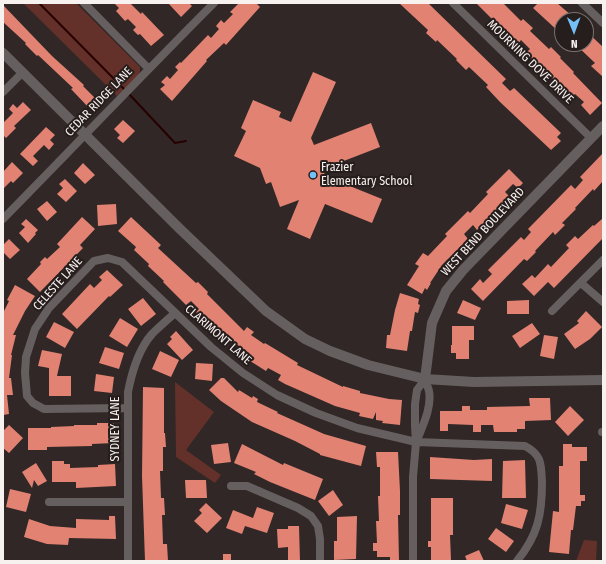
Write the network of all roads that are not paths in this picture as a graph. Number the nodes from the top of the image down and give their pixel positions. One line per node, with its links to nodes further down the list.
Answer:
1 (84, 3): 7 (street)
2 (214, 3): 7 (street, CEDAR RIDGE LANE)
3 (453, 3): 12 (street, MOURNING DOVE DRIVE)
4 (582, 3): 5 (street)
5 (603, 23)
6 (3, 52): 8 (street)
7 (148, 68): 11 (street, CEDAR RIDGE LANE)
8 (23, 72): 9 (street); 11 (street)
9 (3, 92)
10 (603, 126): 12 (street, WEST BEND BOULEVARD)
11 (85, 136): 13 (street, CEDAR RIDGE LANE); 20 (street)
12 (591, 138): 20 (street, WEST BEND BOULEVARD)
13 (3, 219)
14 (108, 258): 19 (street, CLARIMONT LANE); 22 (street, CELESTE LANE)
15 (603, 260): 16 (street)
16 (581, 283): 17 (street); 18 (street)
17 (603, 302)
18 (552, 311)
19 (175, 312): 22 (street, SYDNEY LANE); 23 (street, CLARIMONT LANE)
20 (425, 379): 21 (street); 23 (street, WEST BEND BOULEVARD); 23 (street, WEST BEND BOULEVARD)
21 (603, 380)
22 (128, 408): 26 (street, SYDNEY LANE)
23 (416, 442): 29 (street, WEST BEND BOULEVARD); 30 (street, CLARIMONT LANE)
24 (231, 486): 28 (street)
25 (49, 502): 26 (street)
26 (128, 502): 27 (street, SYDNEY LANE)
27 (128, 561)
28 (320, 561)
29 (413, 561)
30 (517, 561)

